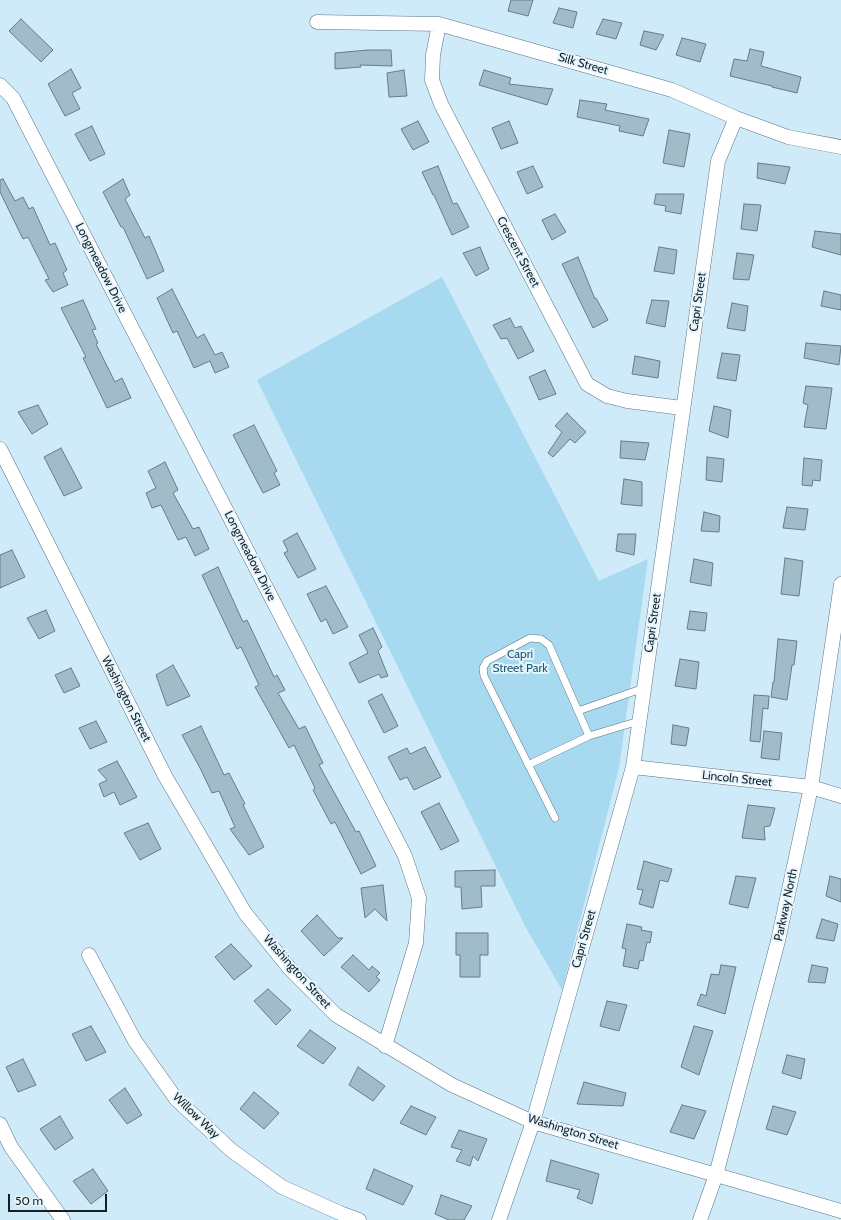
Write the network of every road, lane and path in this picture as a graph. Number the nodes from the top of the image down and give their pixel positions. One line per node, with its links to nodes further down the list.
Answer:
1 (317, 22): 2 (street, Silk Street)
2 (439, 24): 4 (street, Silk Street); 6 (street, Crescent Street)
3 (0, 85): 19 (street, Longmeadow Drive)
4 (736, 118): 5 (street, Silk Street); 6 (street, Capri Street)
5 (841, 147)
6 (682, 408): 9 (street, Capri Street)
7 (0, 449): 19 (street, Washington Street)
8 (841, 584): 15 (street, Parkway North)
9 (644, 688): 10 (lane); 11 (street, Capri Street)
10 (578, 711): 12 (lane); 13 (lane)
11 (639, 721): 12 (lane); 14 (street, Capri Street)
12 (589, 736): 13 (lane)
13 (528, 765): 17 (lane)
14 (632, 767): 15 (street, Lincoln Street); 20 (street, Capri Street)
15 (811, 787): 16 (street, Lincoln Street); 22 (street, Parkway North)
16 (841, 796)
17 (555, 818)
18 (89, 954): 25 (street, Willow Way)
19 (385, 1046): 20 (street, Washington Street)
20 (533, 1122): 22 (street, Washington Street); 26 (street, Capri Street)
21 (0, 1124): 24 (street)
22 (716, 1175): 23 (street, Washington Street); 27 (street, Parkway North)
23 (841, 1211)
24 (63, 1220)
25 (359, 1220)
26 (499, 1220)
27 (700, 1220)

